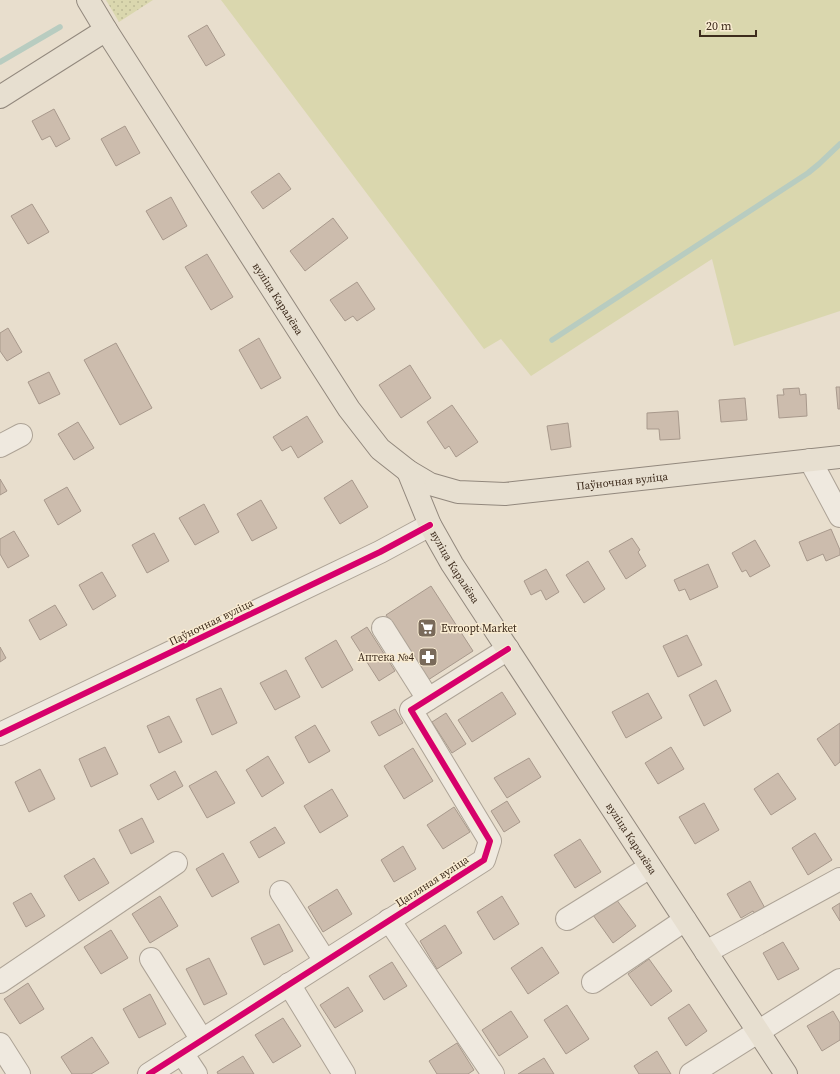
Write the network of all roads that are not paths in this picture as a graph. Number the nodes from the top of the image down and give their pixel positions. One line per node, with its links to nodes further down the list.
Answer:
1 (88, 0): 2 (main road, вуліца Каралёва)
2 (106, 30): 3 (main road); 8 (main road, вуліца Каралёва)
3 (0, 97)
4 (21, 435): 5 (street)
5 (0, 446)
6 (840, 457): 7 (main road, Паўночная вуліца)
7 (810, 460): 8 (main road, Паўночная вуліца); 9 (street)
8 (408, 471): 10 (main road, вуліца Каралёва)
9 (840, 516)
10 (430, 525): 12 (main road, вуліца Каралёва); 14 (street, Паўночная вуліца)
11 (383, 628): 13 (street)
12 (508, 648): 13 (street, Цагляная вуліца); 16 (main road, вуліца Каралёва)
13 (428, 699): 20 (street, Цагляная вуліца)
14 (0, 734)
15 (176, 863): 26 (street)
16 (650, 867): 19 (street); 21 (main road, вуліца Каралёва)
17 (840, 879): 22 (street)
18 (282, 892): 24 (street)
19 (567, 919)
20 (389, 920): 24 (street, Цагляная вуліца); 37 (street)
21 (685, 920): 22 (main road, вуліца Каралёва); 27 (street)
22 (706, 952): 29 (main road, вуліца Каралёва)
23 (152, 959): 30 (street)
24 (325, 961): 28 (street, Цагляная вуліца)
25 (840, 980): 29 (street)
26 (0, 982)
27 (593, 982)
28 (289, 984): 30 (street, Цагляная вуліца); 36 (street)
29 (758, 1031): 38 (street); 39 (main road, вуліца Каралёва)
30 (202, 1040): 32 (street, Цагляная вуліца)
31 (0, 1044): 33 (street)
32 (182, 1053): 34 (street, Цагляная вуліца); 35 (street)
33 (19, 1074)
34 (149, 1074)
35 (196, 1074)
36 (344, 1074)
37 (492, 1074)
38 (691, 1074)
39 (786, 1074)

